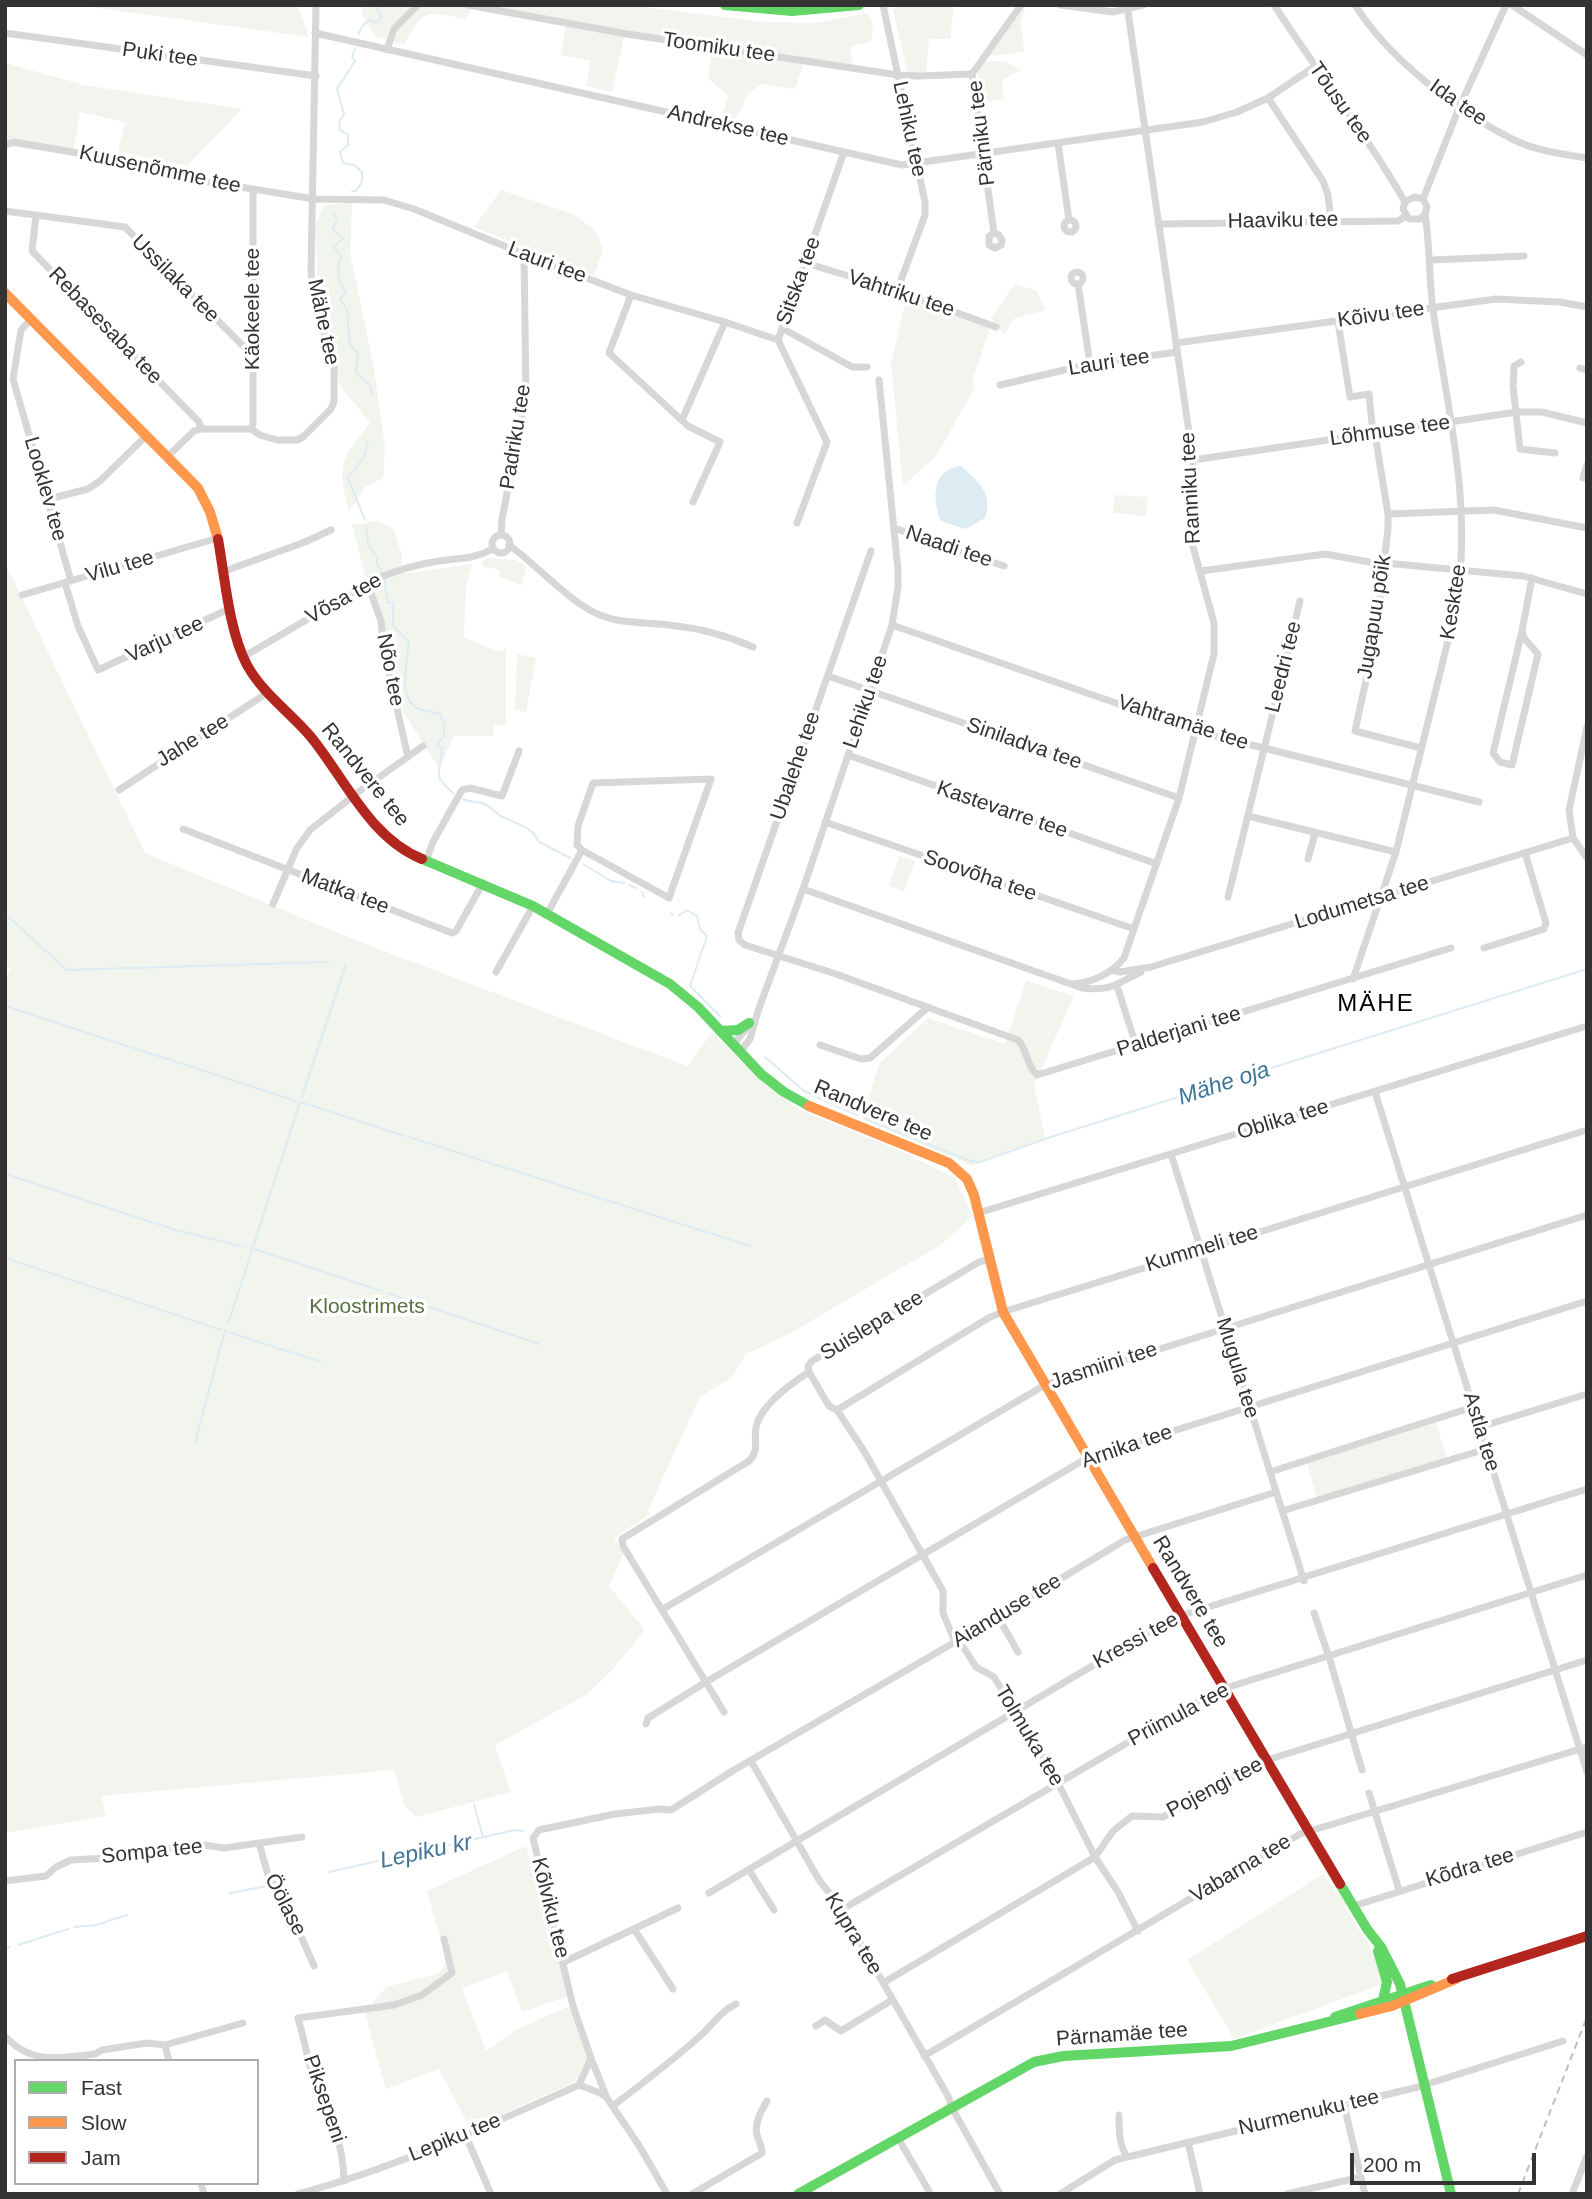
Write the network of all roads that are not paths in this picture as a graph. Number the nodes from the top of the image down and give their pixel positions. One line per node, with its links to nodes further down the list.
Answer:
1 (316, 5): 16 (street, Mähe tee)
2 (418, 5): 17 (street)
3 (468, 5): 21 (street, Toomiku tee)
4 (725, 5): 5 (main road)
5 (859, 5)
6 (883, 5): 21 (street, Lehiku tee)
7 (1021, 5): 20 (street, Pärniku tee)
8 (1060, 5): 14 (street)
9 (1143, 5): 14 (street)
10 (1274, 5): 19 (street, Tõusu tee)
11 (1355, 5): 24 (street, Ida tee)
12 (1506, 5): 24 (street)
13 (1512, 5): 18 (street)
14 (1127, 7): 25 (street, Ranniku tee)
15 (5, 33): 22 (street, Puki tee)
16 (315, 33): 17 (street, Andrekse tee); 22 (street, Mähe tee)
17 (387, 50): 28 (street, Andrekse tee)
18 (1587, 55)
19 (1314, 67): 23 (street, Andrekse tee); 35 (street, Tõusu tee)
20 (972, 74): 21 (street, Toomiku tee); 29 (street, Pärniku tee)
21 (898, 75): 31 (street, Lehiku tee)
22 (316, 76): 33 (street, Mähe tee)
23 (1268, 98): 25 (street, Andrekse tee); 41 (street)
24 (1459, 108): 30 (street, Ida tee); 34 (street)
25 (1145, 132): 26 (street, Andrekse tee); 42 (street, Ranniku tee)
26 (1058, 143): 29 (street, Andrekse tee); 40 (street)
27 (5, 145): 32 (street, Kuusenõmme tee)
28 (844, 152): 31 (street, Andrekse tee); 47 (street, Sitska tee)
29 (984, 154): 31 (street, Andrekse tee); 43 (street, Pärniku tee)
30 (1587, 158)
31 (917, 163): 49 (street, Lehiku tee)
32 (253, 189): 33 (street, Kuusenõmme tee); 62 (street, Käokeele tee)
33 (314, 199): 44 (street, Lauri tee); 73 (street, Mähe tee)
34 (1423, 199): 35 (street); 38 (street)
35 (1405, 202): 39 (street)
36 (5, 211): 37 (street, Ussilaka tee)
37 (36, 215): 62 (street, Ussilaka tee); 72 (street, Rebasesaba tee)
38 (1425, 215): 39 (street); 46 (street, Kesktee)
39 (1406, 216): 41 (street, Haaviku tee)
40 (1069, 220)
41 (1331, 220): 42 (street, Haaviku tee)
42 (1158, 224): 60 (street, Ranniku tee)
43 (994, 233)
44 (524, 254): 51 (street, Lauri tee); 89 (street, Padriku tee)
45 (1524, 256): 46 (street)
46 (1431, 260): 52 (street, Kesktee)
47 (806, 263): 49 (street, Vahtriku tee); 58 (street, Sitska tee)
48 (1078, 284): 64 (street)
49 (897, 291): 57 (street, Vahtriku tee)
50 (5, 293): 54 (main road, Randvere tee)
51 (631, 295): 55 (street, Lauri tee); 69 (street)
52 (1433, 307): 53 (street, Kõivu tee); 56 (street, Kõivu tee); 70 (street, Kesktee)
53 (1587, 307)
54 (31, 319): 75 (main road, Randvere tee); 81 (street, Looklev tee)
55 (725, 322): 59 (street, Lauri tee); 69 (street)
56 (1338, 322): 60 (street, Kõivu tee); 74 (street, Jugapuu põik)
57 (996, 327)
58 (782, 328): 59 (street, Sitska tee); 65 (street)
59 (778, 340): 85 (street, Sitska tee)
60 (1176, 343): 61 (street, Ranniku tee)
61 (1177, 352): 64 (street, Lauri tee); 78 (street, Ranniku tee)
62 (252, 355): 73 (street, Käokeele tee)
63 (1521, 362): 68 (street)
64 (1090, 364): 67 (street, Lauri tee)
65 (867, 367)
66 (880, 380): 86 (street, Lehiku tee)
67 (1000, 385)
68 (1517, 412): 70 (street, Lõhmuse tee); 71 (street, Lõhmuse tee); 76 (street)
69 (682, 420): 82 (street)
70 (1452, 422): 74 (street, Lõhmuse tee); 83 (street, Kesktee)
71 (1587, 423)
72 (201, 429): 73 (street, Mähe tee); 77 (street)
73 (251, 429)
74 (1374, 434): 78 (street, Lõhmuse tee); 84 (street, Jugapuu põik)
75 (146, 436): 77 (main road, Randvere tee); 81 (street)
76 (1555, 453)
77 (168, 456): 90 (main road, Randvere tee)
78 (1192, 460): 99 (street, Ranniku tee)
79 (1587, 465): 80 (street)
80 (1583, 478)
81 (49, 499): 101 (street, Looklev tee)
82 (693, 502)
83 (1462, 510): 84 (street); 87 (street); 97 (street, Kesktee)
84 (1388, 514): 95 (street, Jugapuu põik)
85 (797, 523)
86 (894, 528): 96 (street, Naadi tee); 107 (street, Lehiku tee)
87 (1587, 528)
88 (331, 530): 98 (street)
89 (501, 535): 91 (street); 92 (street)
90 (218, 538): 98 (main road, Randvere tee); 101 (street, Vilu tee)
91 (509, 545): 92 (street); 109 (street)
92 (493, 549): 102 (street, Võsa tee)
93 (871, 551): 112 (street, Ubalehe tee)
94 (1375, 563): 99 (street)
95 (1385, 563): 97 (street); 119 (street, Jugapuu põik)
96 (1004, 566)
97 (1462, 569): 100 (street); 119 (street, Kesktee)
98 (225, 571): 106 (main road, Randvere tee)
99 (1201, 571): 116 (street, Ranniku tee)
100 (1532, 578): 103 (street); 108 (street)
101 (68, 582): 104 (street, Vilu tee); 111 (street, Looklev tee)
102 (368, 584): 110 (street, Võsa tee); 122 (street, Nõo tee)
103 (1587, 593)
104 (22, 595)
105 (1300, 601): 118 (street, Leedri tee)
106 (231, 608): 110 (main road, Randvere tee); 111 (street, Varju tee)
107 (892, 625): 113 (street, Lehiku tee); 116 (street, Vahtramäe tee)
108 (1522, 631): 108 (street)
109 (753, 647)
110 (243, 657): 114 (main road, Randvere tee)
111 (98, 670)
112 (828, 676): 113 (street); 151 (street, Ubalehe tee)
113 (870, 690): 121 (street, Lehiku tee); 126 (street, Siniladva tee)
114 (267, 693): 124 (street, Jahe tee); 125 (main road, Randvere tee)
115 (1587, 727): 132 (street)
116 (1196, 731): 118 (street, Vahtramäe tee); 126 (street, Ranniku tee)
117 (423, 746): 122 (street)
118 (1264, 748): 123 (street, Vahtramäe tee); 128 (street, Leedri tee)
119 (1421, 748): 123 (street, Kesktee)
120 (519, 751): 138 (street)
121 (848, 755): 129 (street, Lehiku tee); 139 (street, Kastevarre tee)
122 (408, 757): 125 (street)
123 (1413, 785): 127 (street, Vahtramäe tee); 134 (street, Kesktee)
124 (119, 790)
125 (353, 796): 138 (main road, Randvere tee); 140 (street)
126 (1179, 798): 139 (street, Ranniku tee)
127 (1479, 802)
128 (1248, 816): 131 (street); 143 (street, Leedri tee)
129 (825, 822): 142 (street, Lehiku tee); 148 (street, Soovõha tee)
130 (183, 829): 140 (street, Matka tee)
131 (1315, 833): 134 (street); 137 (street)
132 (1573, 838): 135 (street, Lodumetsa tee); 136 (street)
133 (582, 850): 133 (street); 147 (street)
134 (1395, 852): 144 (street, Kesktee)
135 (1525, 853): 144 (street, Lodumetsa tee); 150 (street)
136 (1587, 858)
137 (1308, 859)
138 (426, 861): 141 (main road, Randvere tee)
139 (1157, 864): 148 (street, Ranniku tee)
140 (287, 870): 141 (street, Matka tee); 145 (street)
141 (483, 883): 146 (main road, Randvere tee)
142 (803, 889): 151 (street, Lehiku tee); 158 (street)
143 (1228, 897)
144 (1380, 897): 153 (street, Lodumetsa tee); 157 (street, Kesktee)
145 (273, 904)
146 (533, 906): 147 (main road, Randvere tee); 156 (street)
147 (547, 914): 164 (main road, Randvere tee)
148 (1134, 929): 152 (street, Ranniku tee)
149 (1451, 948): 157 (street, Palderjani tee)
150 (1484, 948)
151 (778, 956): 160 (street, Palderjani tee); 161 (street, Lehiku tee)
152 (1124, 960): 154 (street); 155 (street, Ranniku tee)
153 (1151, 967): 154 (street); 159 (street)
154 (1133, 970): 155 (street)
155 (1115, 971): 158 (street); 159 (street); 159 (street)
156 (496, 972)
157 (1353, 979): 166 (street, Palderjani tee)
158 (1073, 984): 159 (street)
159 (1118, 985): 166 (street)
160 (927, 1008): 165 (street); 166 (street, Palderjani tee)
161 (758, 1011): 162 (street, Lehiku tee); 167 (street, Lehiku tee)
162 (749, 1023): 164 (main road); 167 (street, Lehiku tee)
163 (1587, 1026): 168 (street, Oblika tee)
164 (720, 1031): 167 (main road, Randvere tee)
165 (820, 1045)
166 (1136, 1045)
167 (737, 1049): 172 (main road, Randvere tee)
168 (1375, 1092): 170 (street, Oblika tee); 171 (street, Astla tee)
169 (1587, 1130): 171 (street, Kummeli tee)
170 (1171, 1154): 172 (street, Oblika tee); 174 (street, Mugula tee)
171 (1405, 1186): 174 (street, Kummeli tee); 176 (street, Astla tee)
172 (978, 1213): 175 (main road, Randvere tee)
173 (1587, 1215): 176 (street, Jasmiini tee)
174 (1200, 1250): 178 (street, Kummeli tee); 179 (street, Mugula tee)
175 (990, 1259): 178 (main road, Randvere tee); 181 (street, Suislepa tee)
176 (1430, 1263): 179 (street, Jasmiini tee); 180 (street, Astla tee)
177 (1587, 1301): 180 (street, Arnika tee)
178 (1003, 1312): 182 (main road, Randvere tee); 186 (street, Kummeli tee)
179 (1224, 1328): 182 (street, Jasmiini tee); 184 (street, Mugula tee)
180 (1454, 1342): 184 (street, Arnika tee); 185 (street, Astla tee)
181 (809, 1372): 186 (street, Tolmuka tee); 201 (street, Suislepa tee)
182 (1045, 1385): 189 (main road, Randvere tee); 191 (street, Jasmiini tee)
183 (1587, 1394): 187 (street)
184 (1250, 1406): 189 (street, Arnika tee); 190 (street, Mugula tee)
185 (1473, 1406): 187 (street, Astla tee); 190 (street)
186 (836, 1410): 191 (street, Tolmuka tee)
187 (1480, 1427): 188 (street, Astla tee)
188 (1486, 1449): 194 (street); 195 (street, Astla tee)
189 (1087, 1458): 196 (main road, Randvere tee); 197 (street, Arnika tee)
190 (1269, 1472): 193 (street, Mugula tee)
191 (881, 1481): 197 (street, Tolmuka tee); 201 (street, Jasmiini tee)
192 (1587, 1489): 195 (street, Kressi tee)
193 (1276, 1492): 194 (street, Mugula tee); 196 (street, Aianduse tee)
194 (1282, 1511): 199 (street, Mugula tee)
195 (1507, 1514): 199 (street, Kressi tee); 200 (street, Astla tee)
196 (1134, 1536): 203 (main road, Randvere tee); 204 (street, Aianduse tee)
197 (922, 1555): 205 (street, Tolmuka tee); 210 (street, Arnika tee)
198 (1587, 1575): 200 (street, Priimula tee)
199 (1303, 1579): 203 (street, Kressi tee)
200 (1530, 1592): 207 (street, Priimula tee); 209 (street, Astla tee)
201 (663, 1609): 210 (street)
202 (1314, 1613): 207 (street)
203 (1181, 1614): 211 (main road, Randvere tee); 213 (street, Kressi tee)
204 (998, 1617): 205 (street, Aianduse tee); 206 (street, Tolmuka tee)
205 (956, 1642): 213 (street, Tolmuka tee); 218 (street, Aianduse tee)
206 (1018, 1652)
207 (1329, 1657): 211 (street, Priimula tee); 215 (street)
208 (1587, 1661): 209 (street, Pojengi tee)
209 (1555, 1670): 215 (street, Pojengi tee); 216 (street, Astla tee)
210 (706, 1682): 212 (street); 214 (street, Arnika tee)
211 (1224, 1687): 217 (main road, Randvere tee); 221 (street, Priimula tee)
212 (724, 1712)
213 (1015, 1712): 221 (street, Tolmuka tee); 227 (street, Kressi tee)
214 (646, 1724)
215 (1352, 1733): 217 (street, Pojengi tee); 219 (street)
216 (1583, 1748): 220 (street, Astla tee); 223 (street, Vabarna tee)
217 (1267, 1760): 224 (main road, Randvere tee); 229 (street, Pojengi tee)
218 (751, 1761): 227 (street, Kupra tee); 243 (street, Kõlviku tee)
219 (1362, 1769)
220 (1587, 1772)
221 (1058, 1783): 229 (street, Tolmuka tee); 237 (street, Priimula tee)
222 (1369, 1793): 223 (street)
223 (1375, 1812): 224 (street, Vabarna tee); 232 (street)
224 (1310, 1832): 234 (main road, Randvere tee); 239 (street, Vabarna tee)
225 (1587, 1832): 232 (street, Kõdra tee)
226 (302, 1837): 228 (street, Sompa tee)
227 (797, 1840): 230 (street, Kressi tee); 237 (street, Kupra tee)
228 (259, 1843): 231 (street, Sompa tee); 244 (street, Öölase)
229 (1095, 1857): 239 (street, Tolmuka tee); 245 (street, Pojengi tee)
230 (749, 1870): 233 (street, Kressi tee); 236 (street)
231 (5, 1881)
232 (1399, 1890): 234 (street, Kõdra tee)
233 (709, 1893)
234 (1354, 1906): 242 (main road, Randvere tee)
235 (678, 1908): 238 (street)
236 (775, 1910)
237 (841, 1910): 245 (street, Kupra tee)
238 (634, 1929): 243 (street); 246 (street)
239 (1138, 1931): 257 (street, Vabarna tee)
240 (1587, 1936): 247 (main road, Pärnamäe tee)
241 (444, 1939): 274 (street, Piksepeni)
242 (1374, 1939): 247 (main road, Randvere tee); 249 (main road)
243 (564, 1962): 258 (street, Kõlviku tee)
244 (314, 1966)
245 (883, 1983): 248 (street, Kupra tee)
246 (673, 1989)
247 (1404, 1998): 249 (main road, Pärnamäe tee); 252 (main road, Pärnamäe tee); 261 (main road, Randvere tee)
248 (892, 2000): 253 (street); 257 (street, Kupra tee)
249 (1383, 2000): 252 (main road, Pärnamäe tee)
250 (736, 2004): 264 (street)
251 (243, 2023): 256 (street)
252 (1312, 2025): 266 (main road, Pärnamäe tee)
253 (816, 2026)
254 (5, 2036): 256 (street)
255 (1563, 2041): 261 (street, Nurmenuku tee)
256 (165, 2045): 259 (street)
257 (924, 2056): 266 (street, Kupra tee)
258 (591, 2058): 260 (street); 262 (street, Kõlviku tee)
259 (168, 2059)
260 (579, 2085): 262 (street); 268 (street, Lepiku tee)
261 (1425, 2085): 265 (street, Nurmenuku tee); 287 (main road, Randvere tee)
262 (607, 2098): 264 (street, Kõlviku tee)
263 (767, 2102): 280 (street)
264 (614, 2105): 277 (street, Kõlviku tee)
265 (1344, 2105): 270 (street, Nurmenuku tee); 273 (street)
266 (952, 2108): 269 (main road, Pärnamäe tee); 282 (street, Kupra tee)
267 (1119, 2115): 272 (street)
268 (465, 2134): 274 (street, Lepiku tee); 279 (street)
269 (898, 2138): 275 (street); 281 (main road, Pärnamäe tee)
270 (1188, 2142): 272 (street, Nurmenuku tee); 284 (street)
271 (1587, 2156): 276 (street)
272 (1127, 2157): 283 (street, Nurmenuku tee)
273 (1361, 2177): 285 (street); 286 (street)
274 (344, 2181): 278 (street, Lepiku tee)
275 (929, 2190)
276 (1576, 2192)
277 (664, 2193)
278 (298, 2194)
279 (491, 2194)
280 (692, 2194)
281 (798, 2194)
282 (1000, 2194)
283 (1060, 2194)
284 (1200, 2194)
285 (1287, 2194)
286 (1365, 2194)
287 (1451, 2194)

